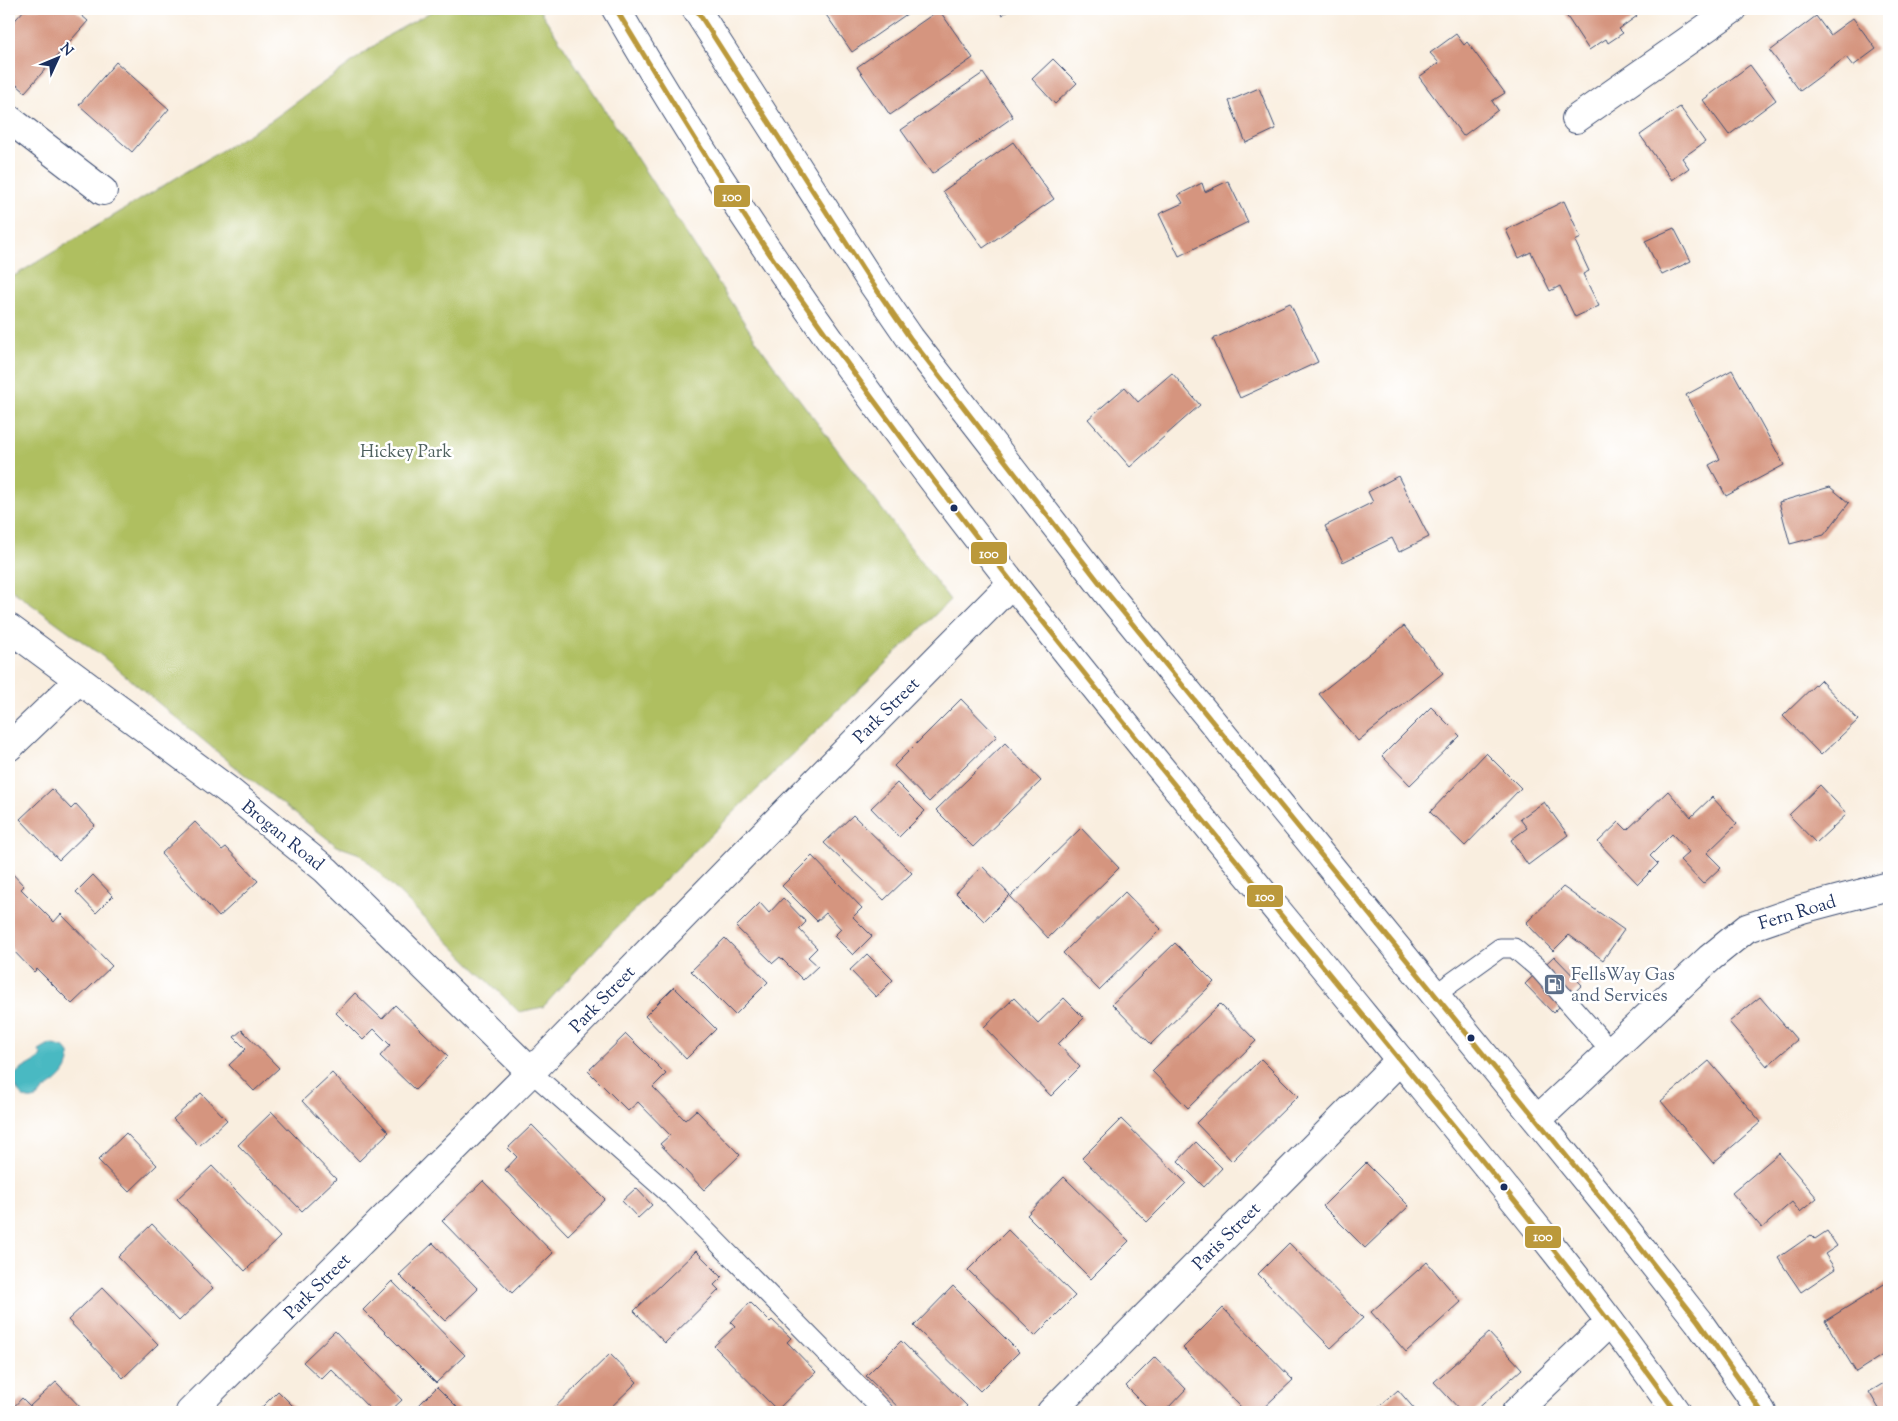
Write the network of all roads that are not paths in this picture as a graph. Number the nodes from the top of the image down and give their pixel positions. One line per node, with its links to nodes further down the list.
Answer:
1 (616, 9): 7 (main road)
2 (696, 9): 12 (main road)
3 (1733, 9): 5 (main road)
4 (9, 119): 6 (main road)
5 (1576, 119)
6 (103, 191)
7 (1012, 583): 14 (main road); 15 (main road, Park Street)
8 (9, 628): 9 (main road, Brogan Road)
9 (78, 681): 10 (main road); 15 (main road, Brogan Road)
10 (9, 747)
11 (1889, 886): 13 (main road, Fern Road)
12 (1436, 994): 13 (lane); 16 (main road)
13 (1612, 1052): 16 (main road, Fern Road)
14 (1400, 1060): 17 (main road); 20 (main road, Paris Street)
15 (532, 1072): 18 (main road, Park Street); 19 (lane)
16 (1538, 1119): 23 (main road)
17 (1610, 1322): 21 (main road); 22 (main road)
18 (190, 1412)
19 (884, 1412)
20 (1051, 1412)
21 (1516, 1412)
22 (1676, 1412)
23 (1762, 1412)

